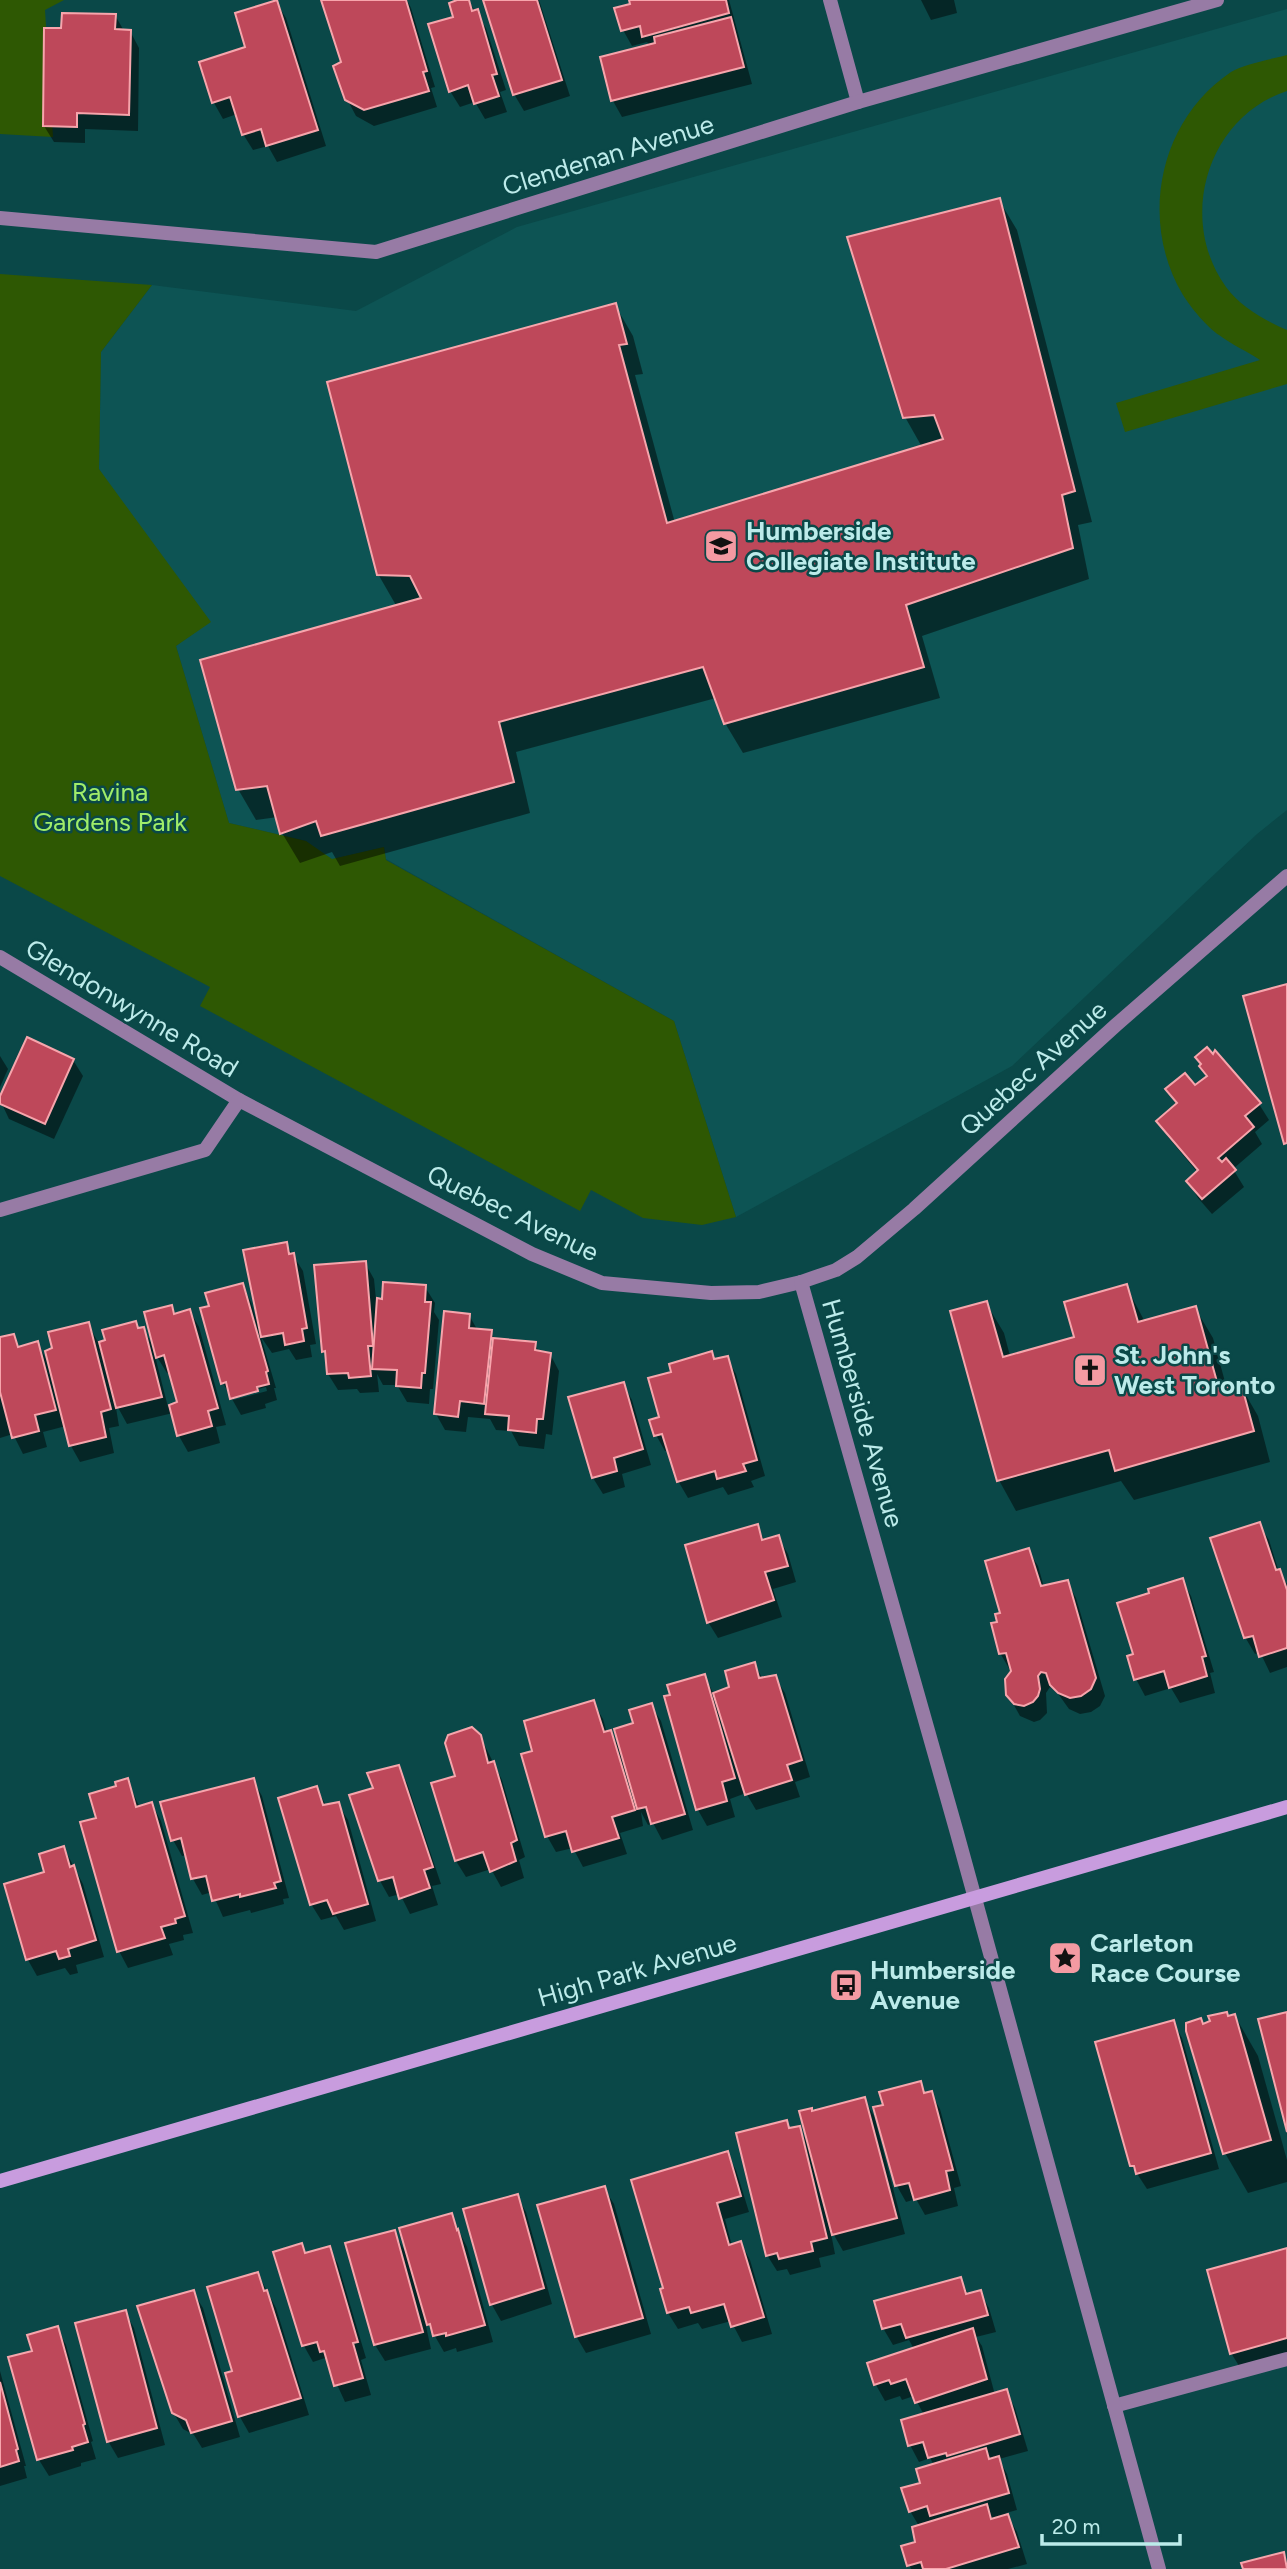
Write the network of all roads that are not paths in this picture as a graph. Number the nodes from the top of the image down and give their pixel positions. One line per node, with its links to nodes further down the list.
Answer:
1 (830, 0): 3 (street)
2 (1217, 0): 3 (street, Clendenan Avenue)
3 (858, 102): 4 (street, Clendenan Avenue)
4 (0, 218)
5 (1287, 876): 9 (street, Quebec Avenue)
6 (0, 957): 7 (street, Glendonwynne Road)
7 (239, 1100): 8 (street); 9 (street, Quebec Avenue)
8 (0, 1210)
9 (801, 1282): 11 (street, Humberside Avenue)
10 (1287, 1807): 11 (street, High Park Avenue)
11 (974, 1898): 12 (street, High Park Avenue); 14 (street, Humberside Avenue)
12 (0, 2181)
13 (1287, 2359): 14 (street)
14 (1114, 2406): 15 (street, Humberside Avenue)
15 (1159, 2569)

